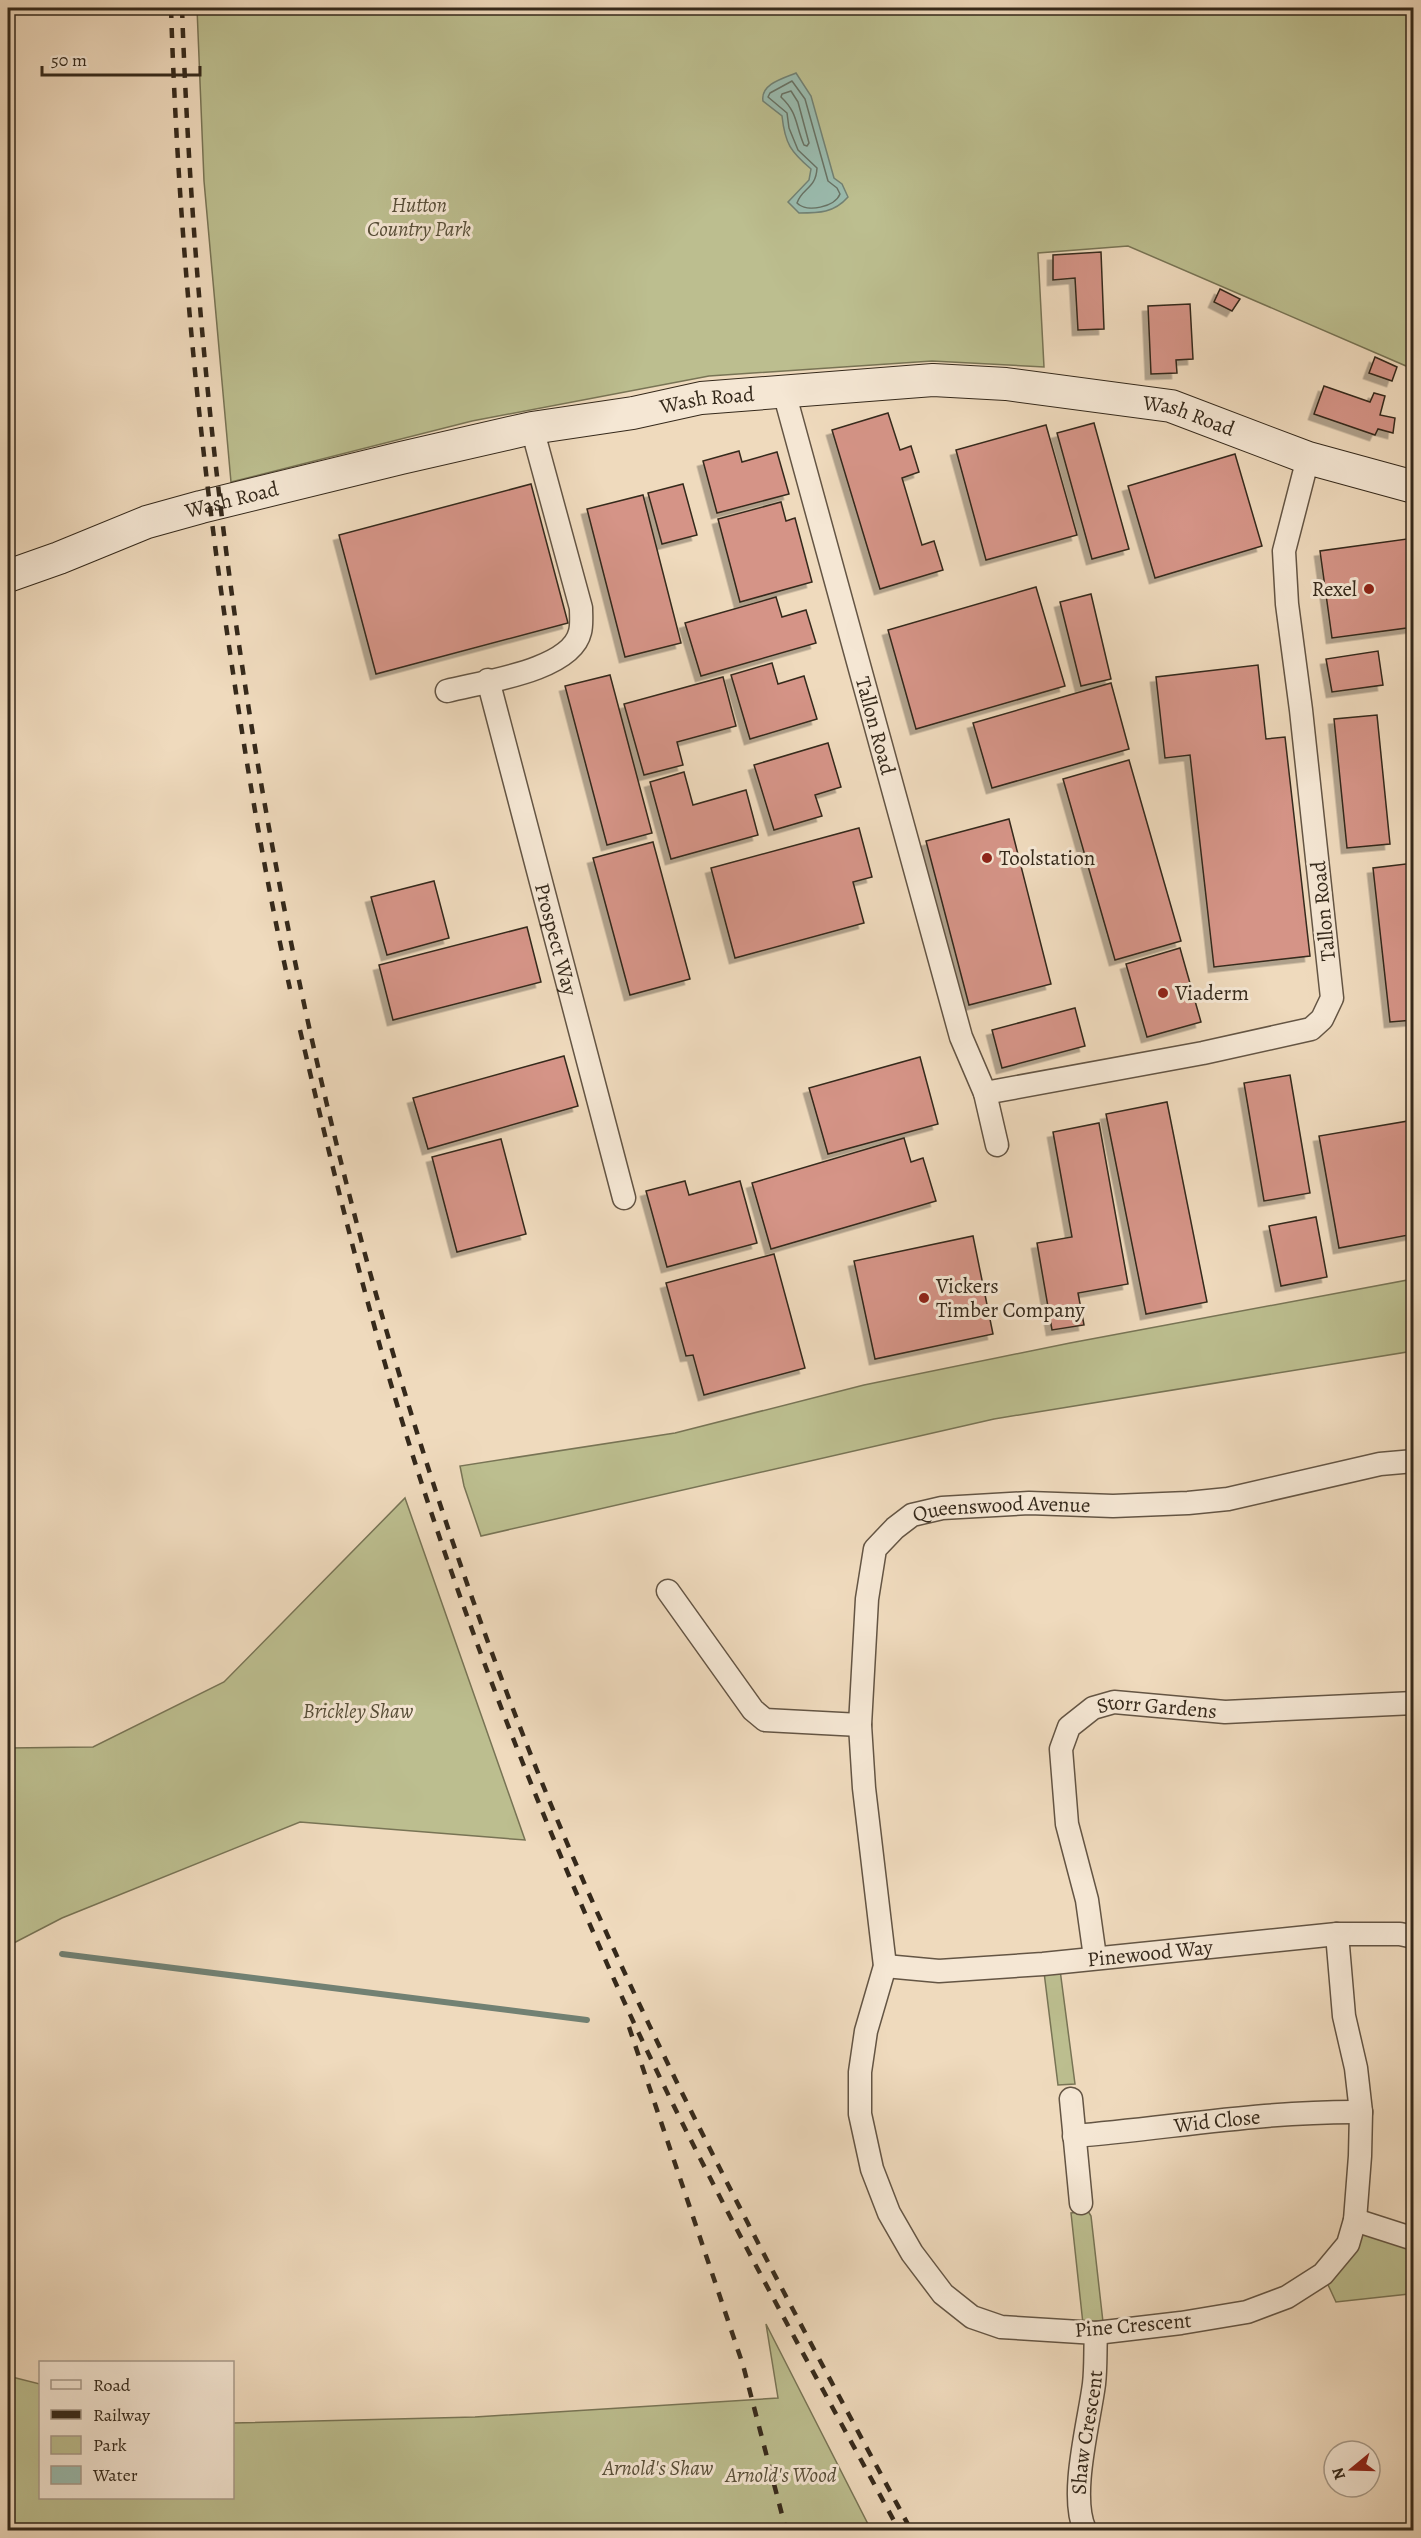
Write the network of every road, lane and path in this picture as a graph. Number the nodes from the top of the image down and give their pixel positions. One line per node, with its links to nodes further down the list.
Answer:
1 (784, 392): 2 (street, Wash Road); 3 (street, Wash Road); 8 (street, Tallon Road)
2 (532, 428): 5 (street, Wash Road); 6 (street)
3 (1308, 458): 4 (street, Wash Road); 8 (street, Tallon Road)
4 (1413, 488)
5 (8, 576)
6 (488, 680): 7 (street); 10 (street, Prospect Way)
7 (447, 691)
8 (985, 1094): 9 (street, Tallon Road)
9 (997, 1145)
10 (624, 1198)
11 (1413, 1461): 14 (street, Queenswood Avenue)
12 (668, 1591): 14 (street)
13 (1413, 1703): 17 (street, Storr Gardens)
14 (860, 1725): 18 (street, Queenswood Avenue)
15 (1337, 1934): 16 (street, Pinewood Way); 17 (street, Pinewood Way); 20 (street, Pine Crescent)
16 (1413, 1937)
17 (1095, 1957): 18 (street, Pinewood Way)
18 (885, 1966): 25 (street, Pine Crescent)
19 (1071, 2099): 21 (street)
20 (1361, 2112): 21 (street, Wid Close); 23 (street, Pine Crescent)
21 (1074, 2136): 22 (street)
22 (1081, 2203)
23 (1355, 2220): 24 (street); 25 (street, Pine Crescent)
24 (1413, 2239)
25 (1096, 2333): 26 (street, Shaw Crescent)
26 (1085, 2530)

